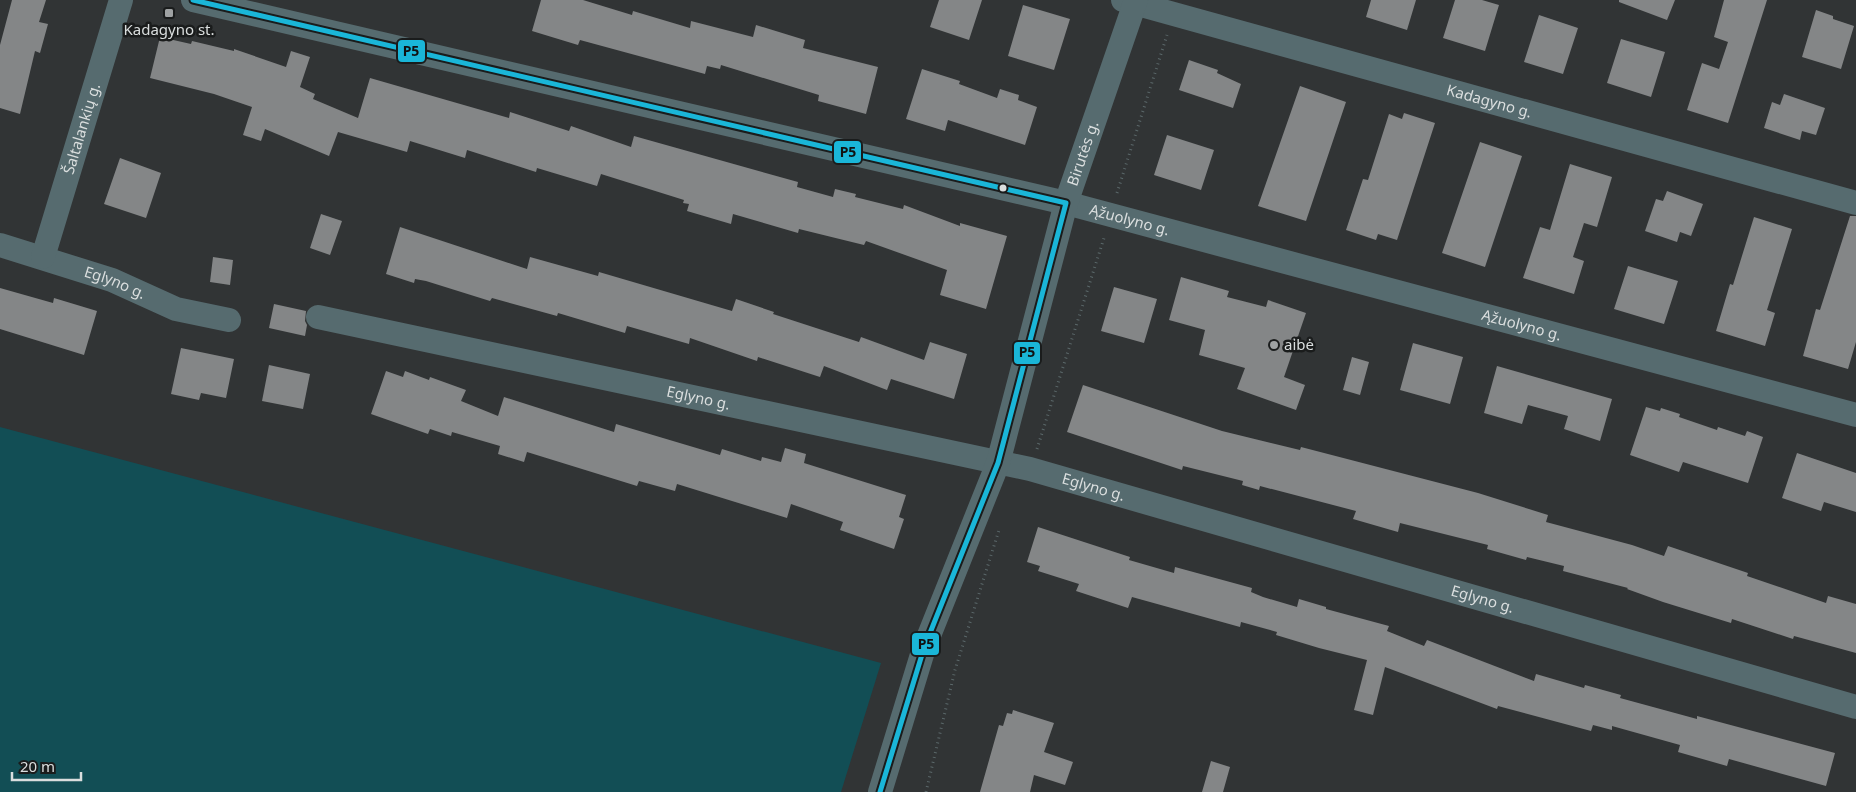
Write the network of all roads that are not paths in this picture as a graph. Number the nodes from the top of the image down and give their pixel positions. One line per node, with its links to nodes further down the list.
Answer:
1 (121, 0): 7 (street, Šaltalankių g.)
2 (193, 0): 4 (street, Ąžuolyno g.)
3 (1132, 1): 4 (street, Birutės g.); 5 (street, Kadagyno g.)
4 (1066, 203): 10 (street, Ąžuolyno g.); 11 (street, Birutės g.)
5 (1856, 203)
6 (0, 245): 7 (street, Eglyno g.)
7 (42, 257): 9 (street, Eglyno g.)
8 (318, 317): 11 (street, Eglyno g.)
9 (229, 320)
10 (1856, 415)
11 (998, 463): 12 (street, Eglyno g.); 13 (street, Birutės g.)
12 (1856, 707)
13 (880, 792)

